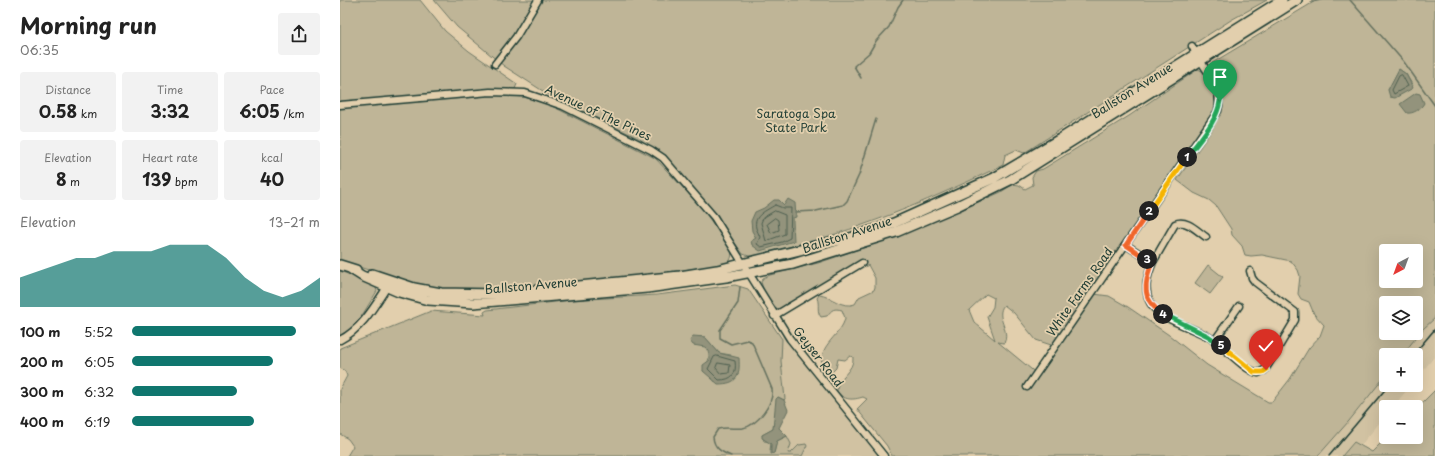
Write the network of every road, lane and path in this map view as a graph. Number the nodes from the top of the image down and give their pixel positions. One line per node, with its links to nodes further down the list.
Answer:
1 (538, 0): 6 (street)
2 (1282, 0): 4 (highway, Ballston Avenue)
3 (1297, 0): 5 (highway, Ballston Avenue)
4 (1194, 50): 5 (street, White Farms Road); 13 (highway, Ballston Avenue)
5 (1200, 62): 9 (street, White Farms Road); 13 (highway, Ballston Avenue)
6 (495, 64)
7 (340, 105): 13 (street, Avenue of The Pines)
8 (1206, 237): 10 (street)
9 (1126, 245): 10 (street); 20 (street, White Farms Road)
10 (1152, 262): 19 (street)
11 (862, 263): 17 (street)
12 (340, 265): 15 (highway, Ballston Avenue)
13 (746, 269): 15 (highway, Ballston Avenue); 17 (street, Geyser Road)
14 (1250, 271): 19 (street)
15 (389, 284): 18 (street)
16 (1239, 306): 19 (street)
17 (774, 316): 21 (street, Geyser Road)
18 (340, 340)
19 (1215, 340)
20 (1027, 387)
21 (884, 456)

